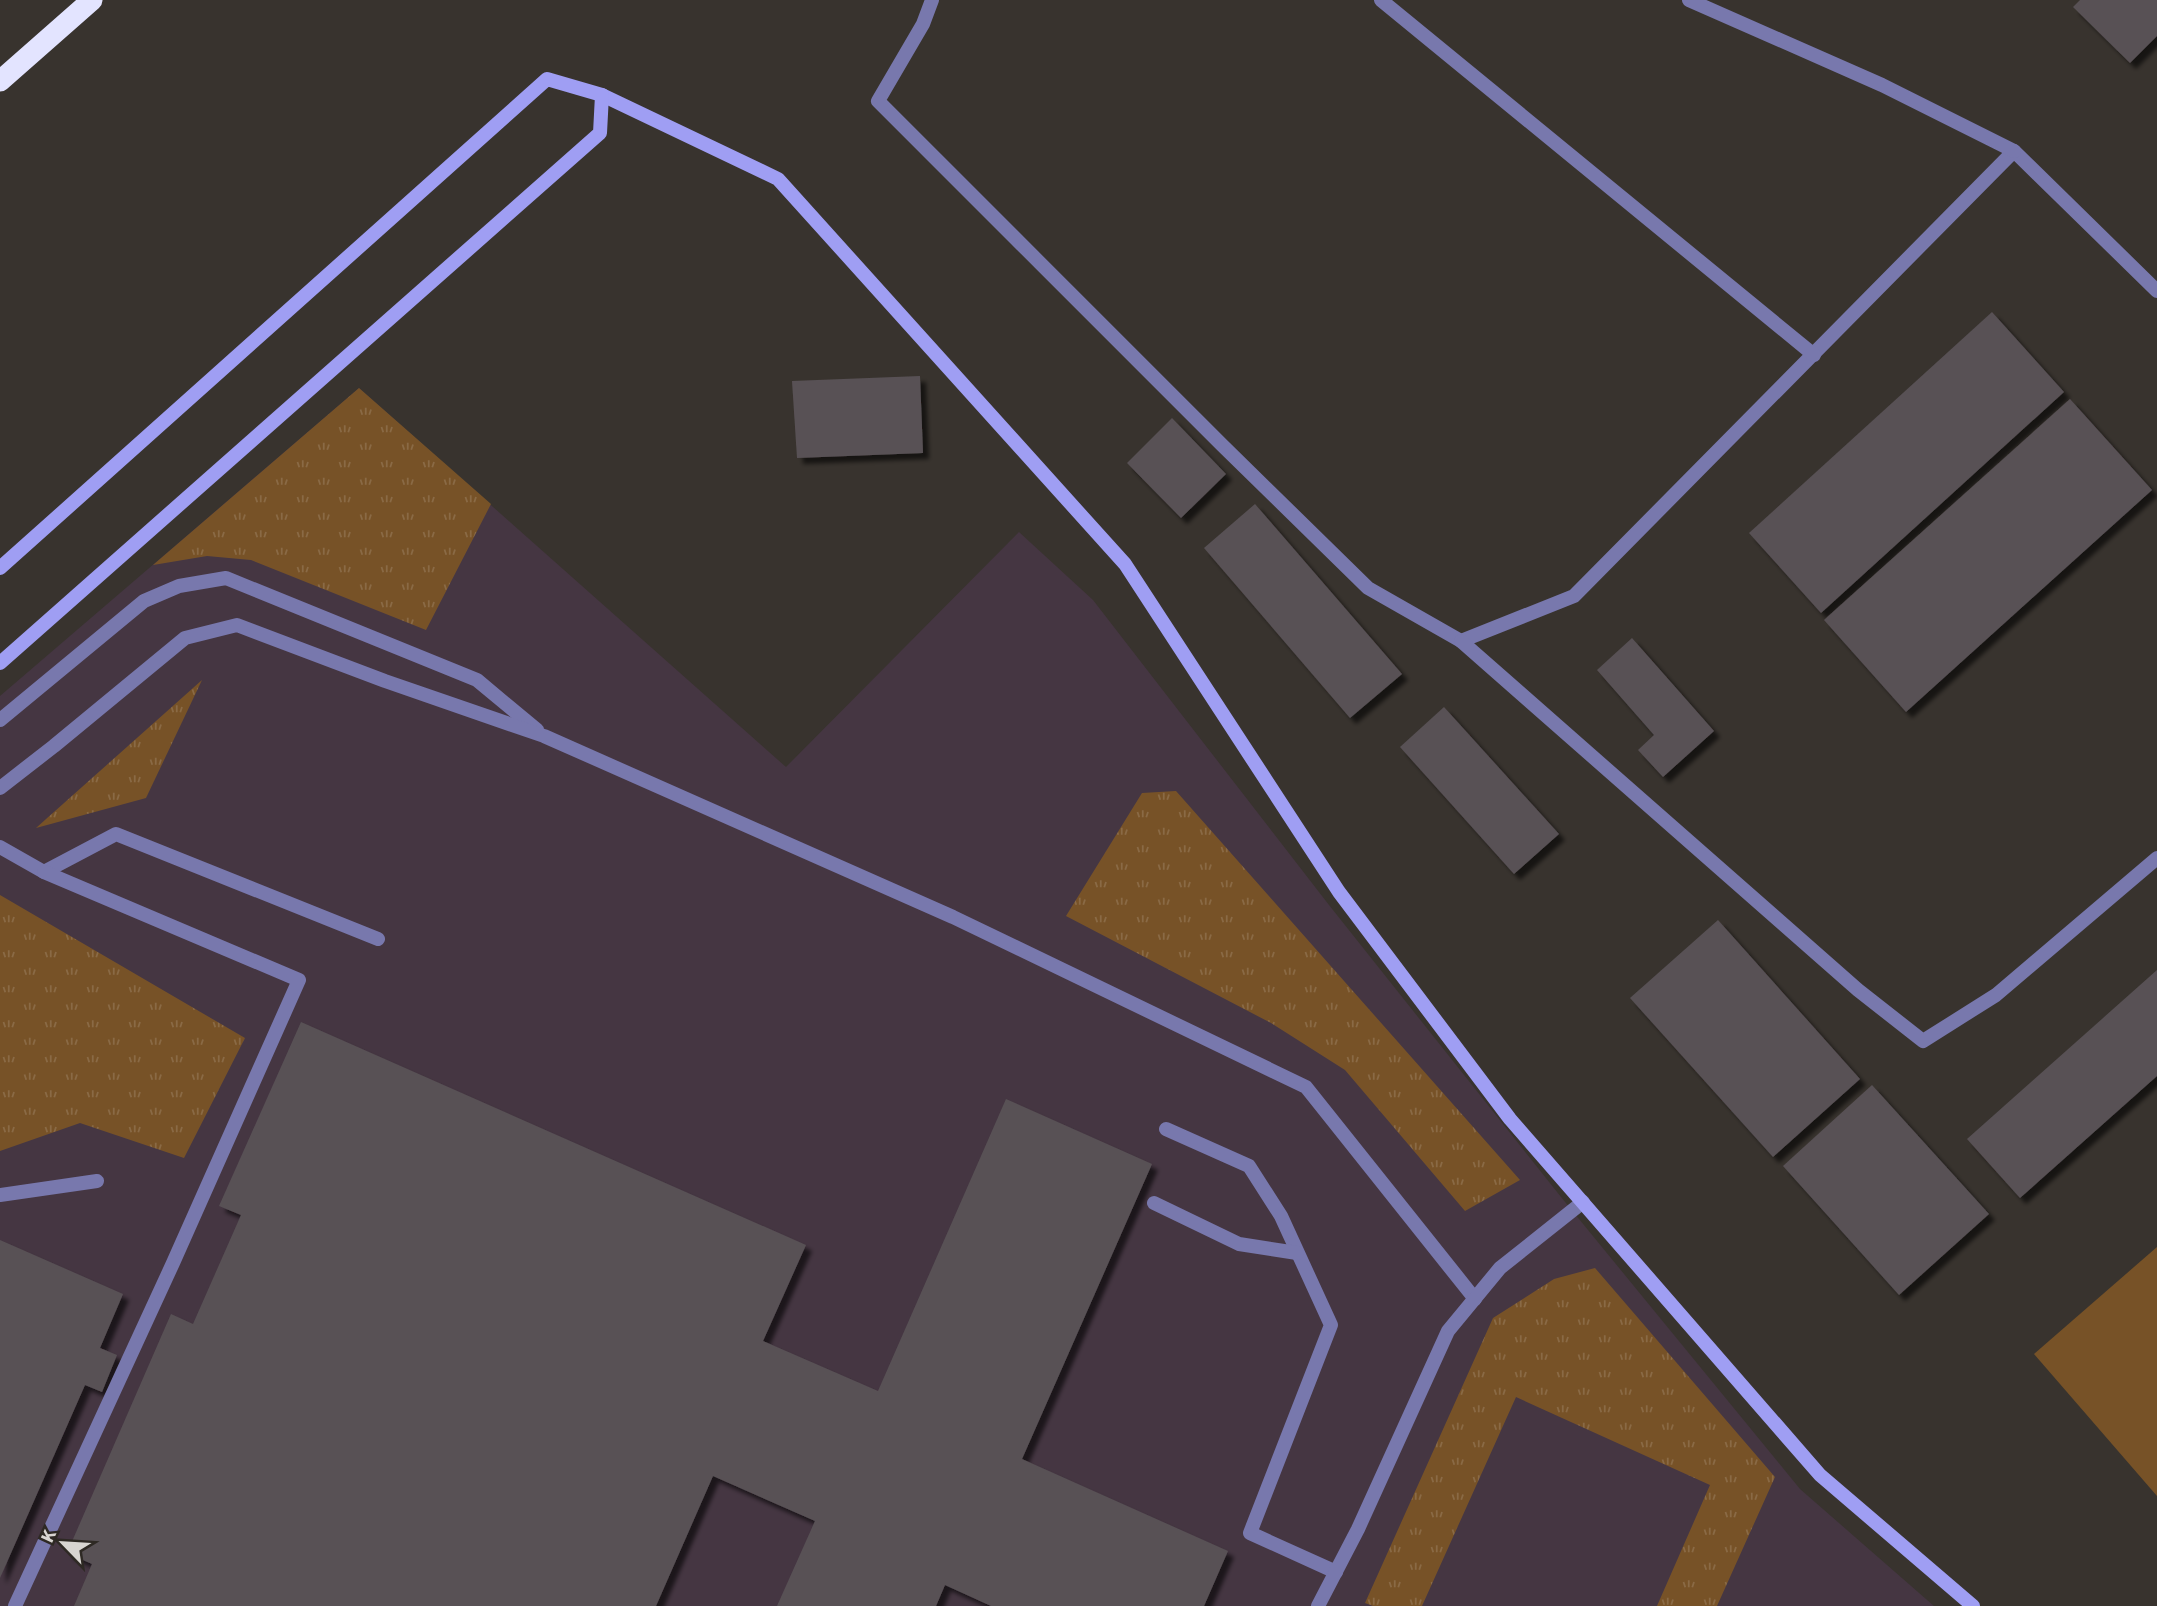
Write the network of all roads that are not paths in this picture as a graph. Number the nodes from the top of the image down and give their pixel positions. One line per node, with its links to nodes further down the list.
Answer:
1 (92, 0): 5 (highway)
2 (932, 0): 11 (street)
3 (1381, 0): 9 (street)
4 (1689, 0): 7 (street)
5 (0, 81)
6 (602, 95): 10 (street); 12 (street); 23 (street)
7 (2014, 152): 8 (street); 9 (street)
8 (2157, 291)
9 (1814, 355): 11 (street)
10 (0, 568)
11 (1461, 641): 17 (street)
12 (0, 663)
13 (0, 720): 14 (street)
14 (544, 736): 15 (street); 26 (street)
15 (0, 788)
16 (0, 847): 18 (street)
17 (2157, 858)
18 (44, 872): 19 (street); 28 (street)
19 (378, 939)
20 (1166, 1129): 25 (street)
21 (97, 1181): 22 (street)
22 (0, 1195)
23 (1583, 1202): 26 (street); 30 (street)
24 (1154, 1203): 25 (street)
25 (1297, 1253): 27 (street)
26 (1475, 1299): 27 (street)
27 (1336, 1572): 29 (street)
28 (15, 1606)
29 (1318, 1606)
30 (1973, 1606)

